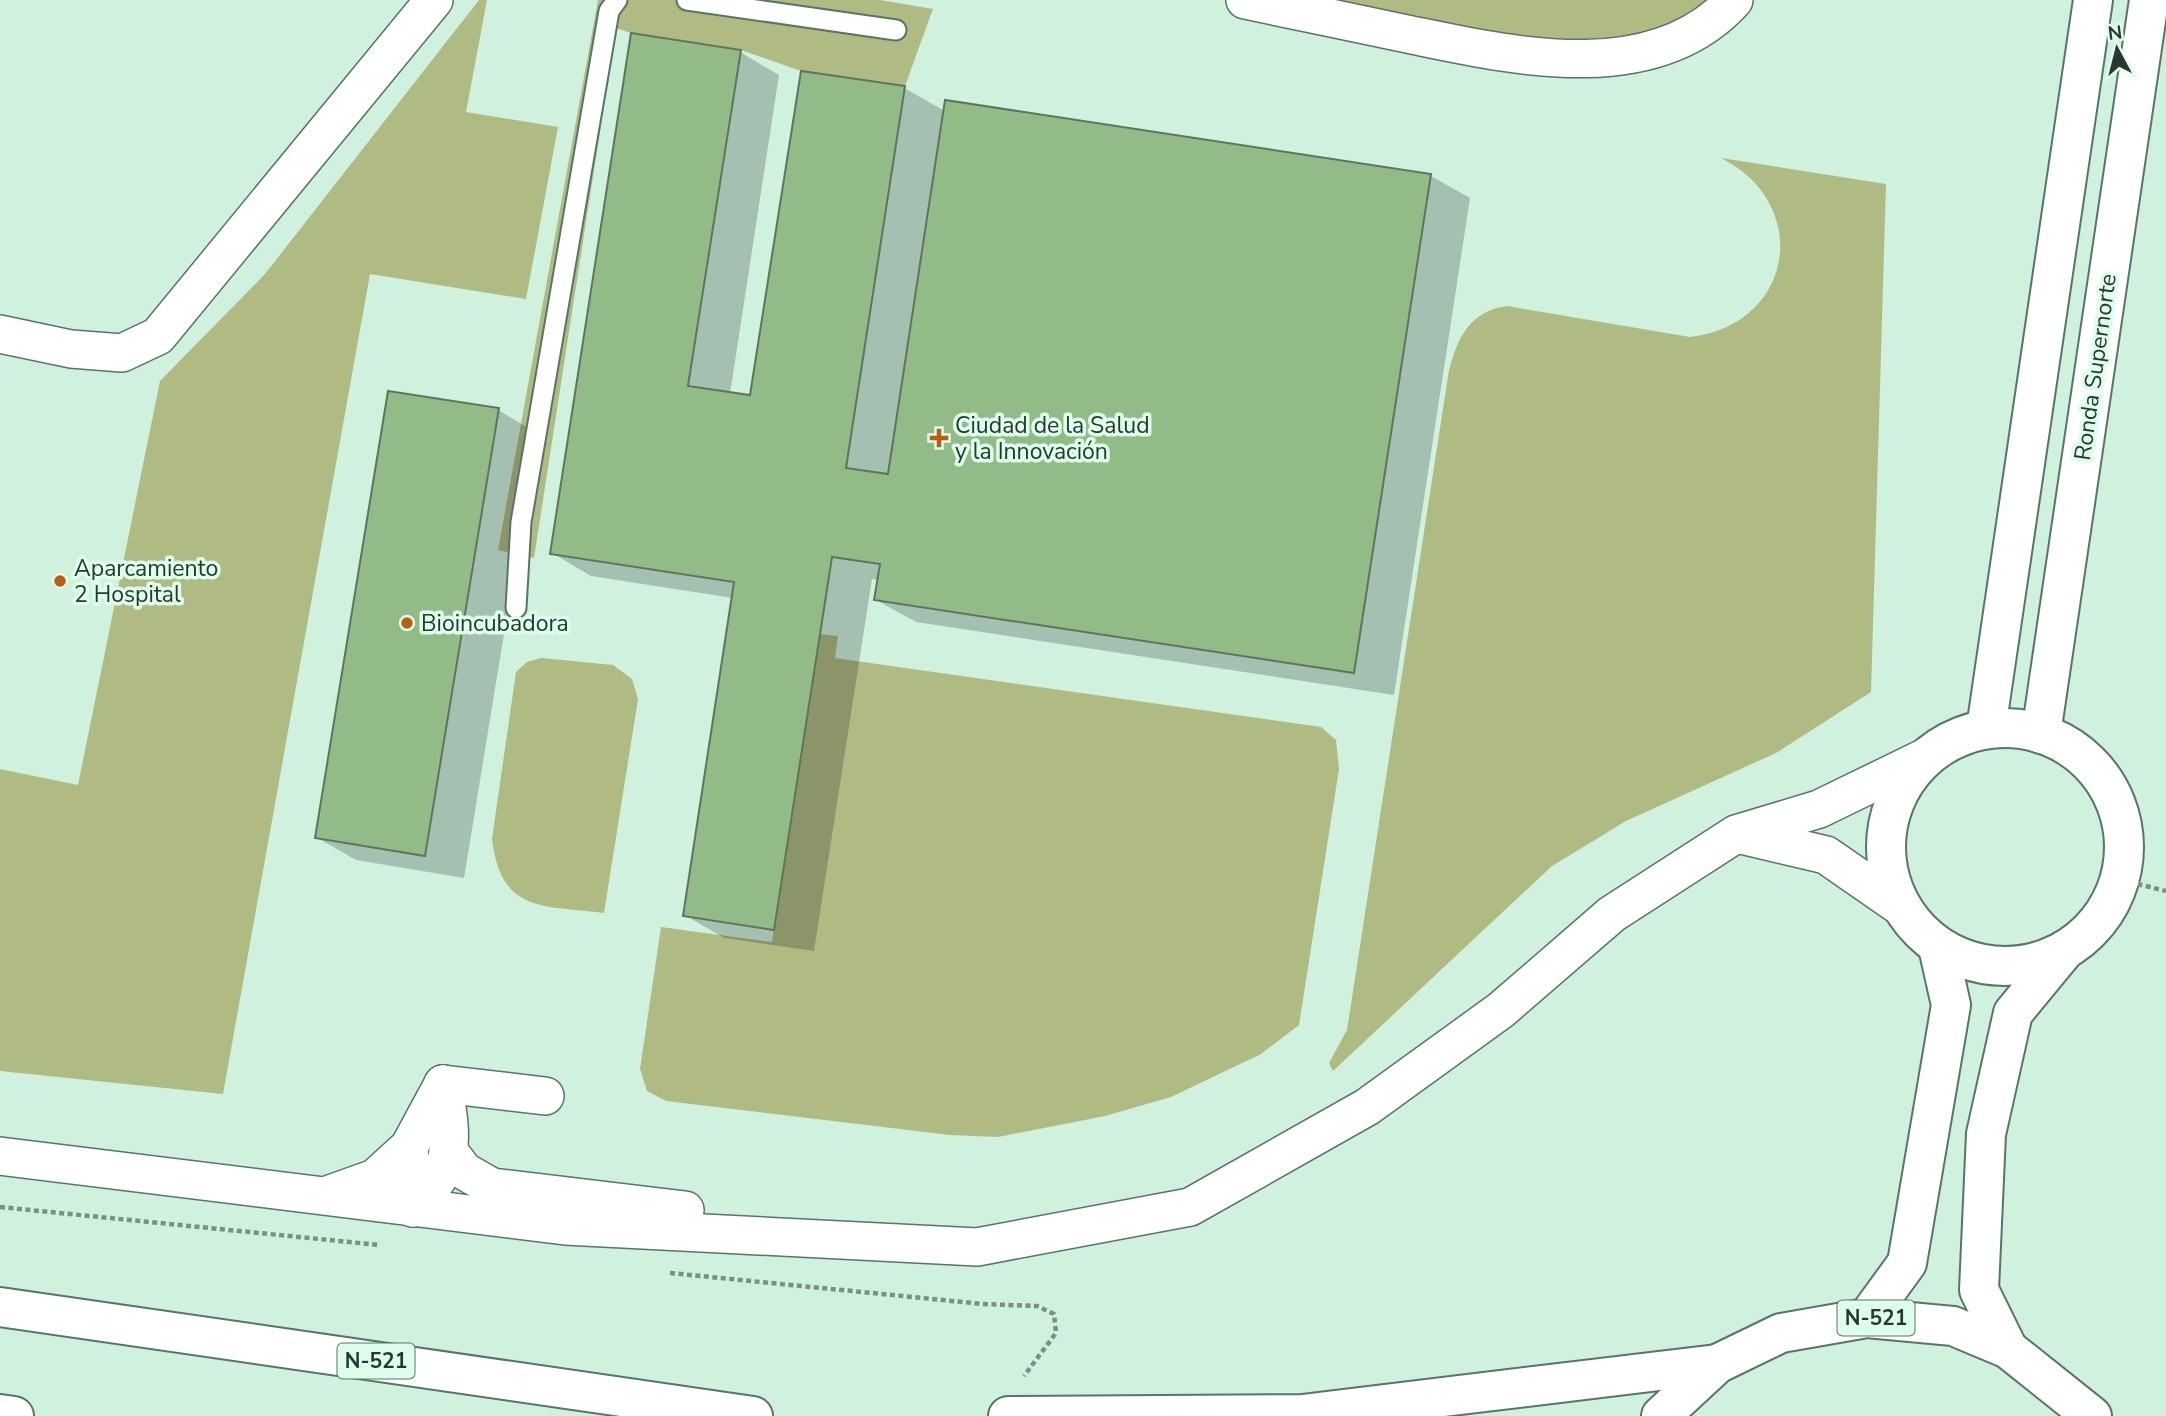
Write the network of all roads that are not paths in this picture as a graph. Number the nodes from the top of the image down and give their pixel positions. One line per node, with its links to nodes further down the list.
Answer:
1 (434, 0): 9 (street)
2 (617, 0): 10 (lane)
3 (687, 0): 8 (lane)
4 (1245, 0): 5 (street)
5 (1734, 0)
6 (2093, 0): 11 (main road)
7 (2149, 0): 12 (main road, Ronda Supernorte)
8 (896, 30)
9 (0, 334)
10 (516, 608)
11 (1986, 729): 12 (main road); 13 (main road)
12 (2041, 733): 17 (main road)
13 (1926, 757): 14 (street); 15 (main road)
14 (1736, 834): 15 (street); 25 (street)
15 (1901, 907): 16 (main road)
16 (1938, 947): 17 (main road); 27 (main road)
17 (2065, 950): 28 (main road)
18 (443, 1084): 19 (street); 20 (street); 21 (street)
19 (545, 1096)
20 (409, 1147): 23 (street); 24 (street)
21 (448, 1150): 24 (street); 25 (street)
22 (0, 1156): 23 (street)
23 (323, 1197): 24 (street)
24 (413, 1208): 25 (street)
25 (855, 1241)
26 (0, 1307): 32 (main road, N-521)
27 (1867, 1318): 28 (main road, N-521); 29 (main road, N-521)
28 (2008, 1349): 35 (main road, N-521)
29 (1717, 1364): 33 (main road, N-521); 34 (main road, N-521)
30 (0, 1414): 31 (main road)
31 (14, 1416)
32 (752, 1416)
33 (1008, 1416)
34 (1661, 1416)
35 (2092, 1416)

